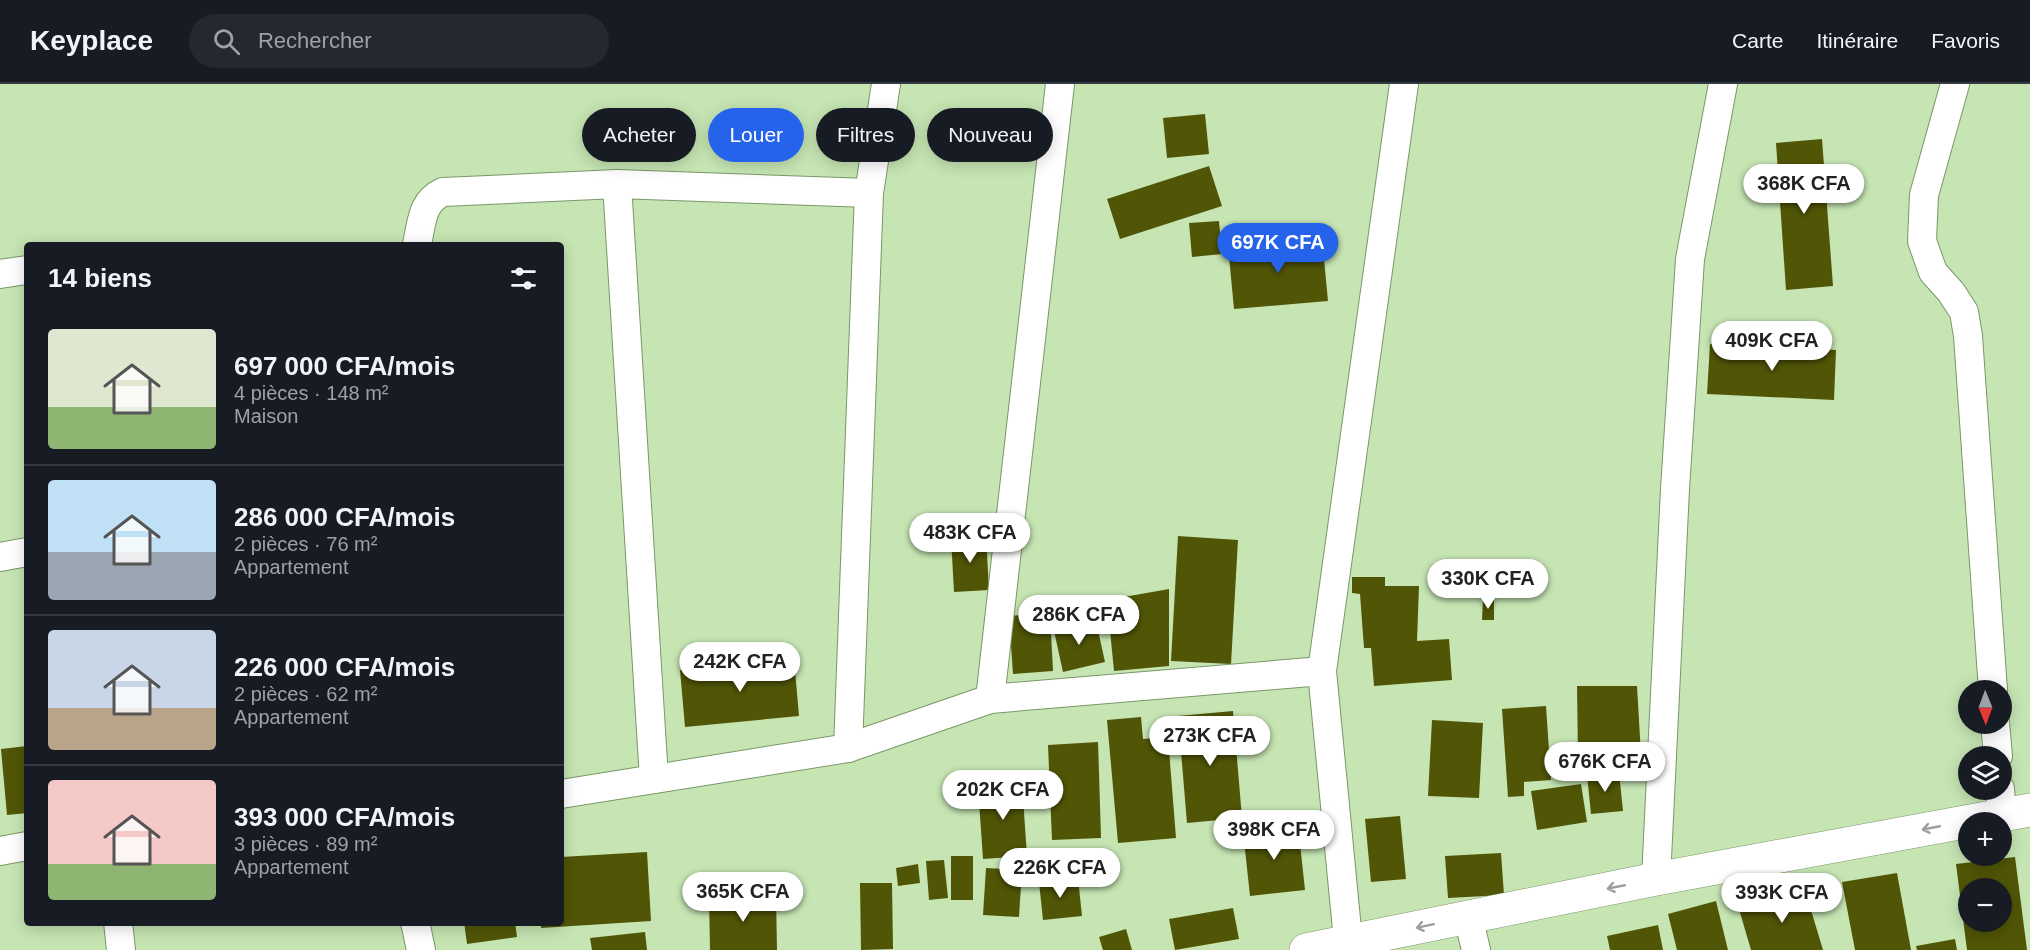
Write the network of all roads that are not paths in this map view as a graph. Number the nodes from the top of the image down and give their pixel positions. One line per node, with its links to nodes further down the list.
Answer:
1 (886, 84): 7 (street)
2 (1060, 84): 15 (street)
3 (1404, 84): 13 (street)
4 (1723, 84): 22 (street)
5 (1955, 84): 14 (street)
6 (617, 184): 7 (street); 8 (street); 17 (street)
7 (869, 193): 16 (street)
8 (417, 242)
9 (24, 270): 10 (street)
10 (0, 274)
11 (24, 553): 12 (street)
12 (0, 557)
13 (1322, 671): 15 (street); 26 (street)
14 (1992, 680)
15 (990, 699): 16 (street)
16 (848, 748): 17 (street)
17 (654, 779): 18 (street)
18 (564, 794)
19 (2011, 804): 22 (main road, one-way to 22)
20 (24, 847): 21 (street)
21 (0, 851)
22 (1656, 879): 23 (main road, one-way to 23)
23 (1468, 916): 26 (main road, one-way to 26); 30 (street)
24 (118, 926): 27 (street)
25 (416, 926): 28 (street)
26 (1348, 940): 29 (main road)
27 (121, 950)
28 (421, 950)
29 (1306, 950)
30 (1476, 950)

